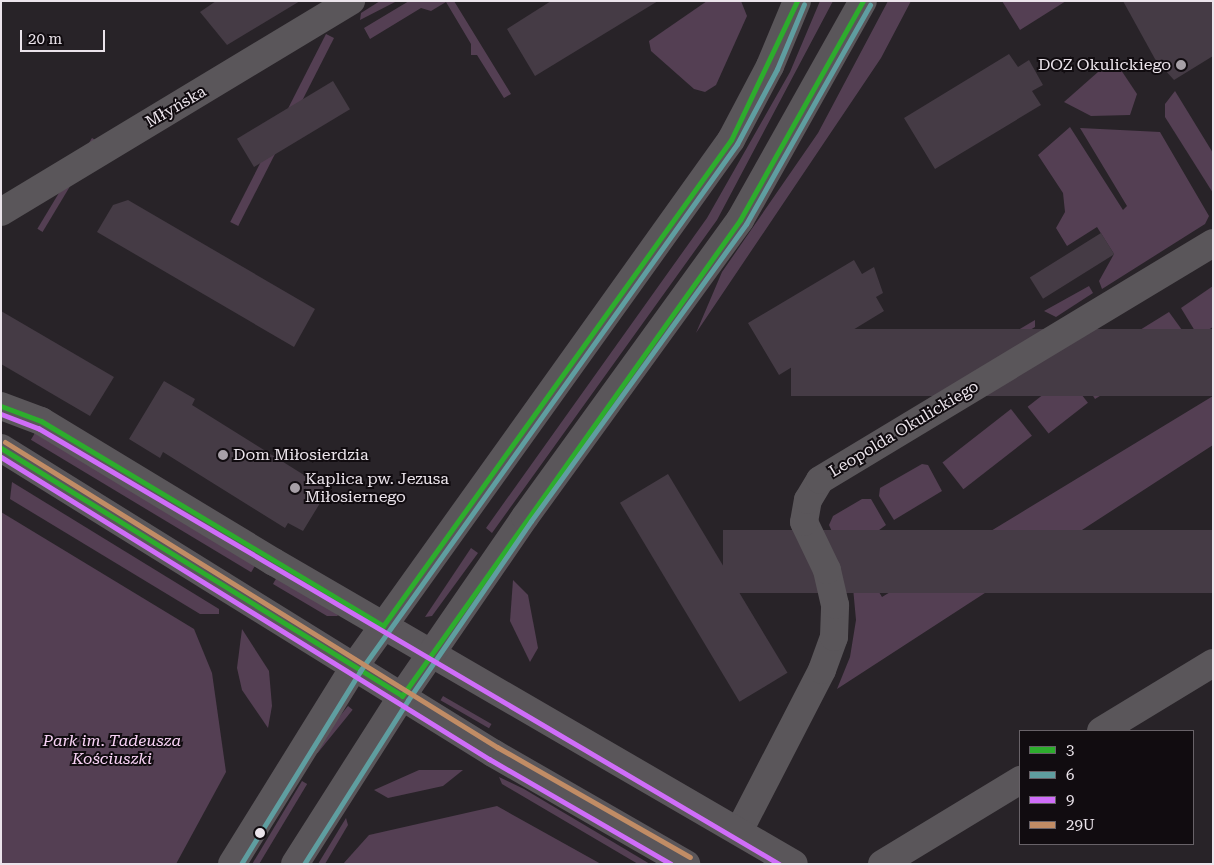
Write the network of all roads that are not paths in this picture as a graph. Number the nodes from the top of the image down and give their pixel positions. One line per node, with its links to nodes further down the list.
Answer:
1 (351, 1): 4 (street, Młyńska)
2 (797, 1): 10 (street)
3 (864, 1): 11 (street)
4 (1, 212)
5 (1213, 243): 17 (street, Leopolda Okulickiego)
6 (1, 393): 8 (street)
7 (1, 406): 8 (street)
8 (42, 420): 10 (street)
9 (1, 448): 13 (street)
10 (383, 626): 11 (street); 13 (street)
11 (432, 653): 14 (street); 17 (street)
12 (1213, 663): 15 (street)
13 (354, 667): 14 (street); 18 (street)
14 (402, 696): 19 (street); 20 (street)
15 (1102, 730)
16 (1019, 781): 22 (street)
17 (739, 830): 21 (street)
18 (232, 864)
19 (295, 864)
20 (686, 864)
21 (794, 864)
22 (882, 864)

